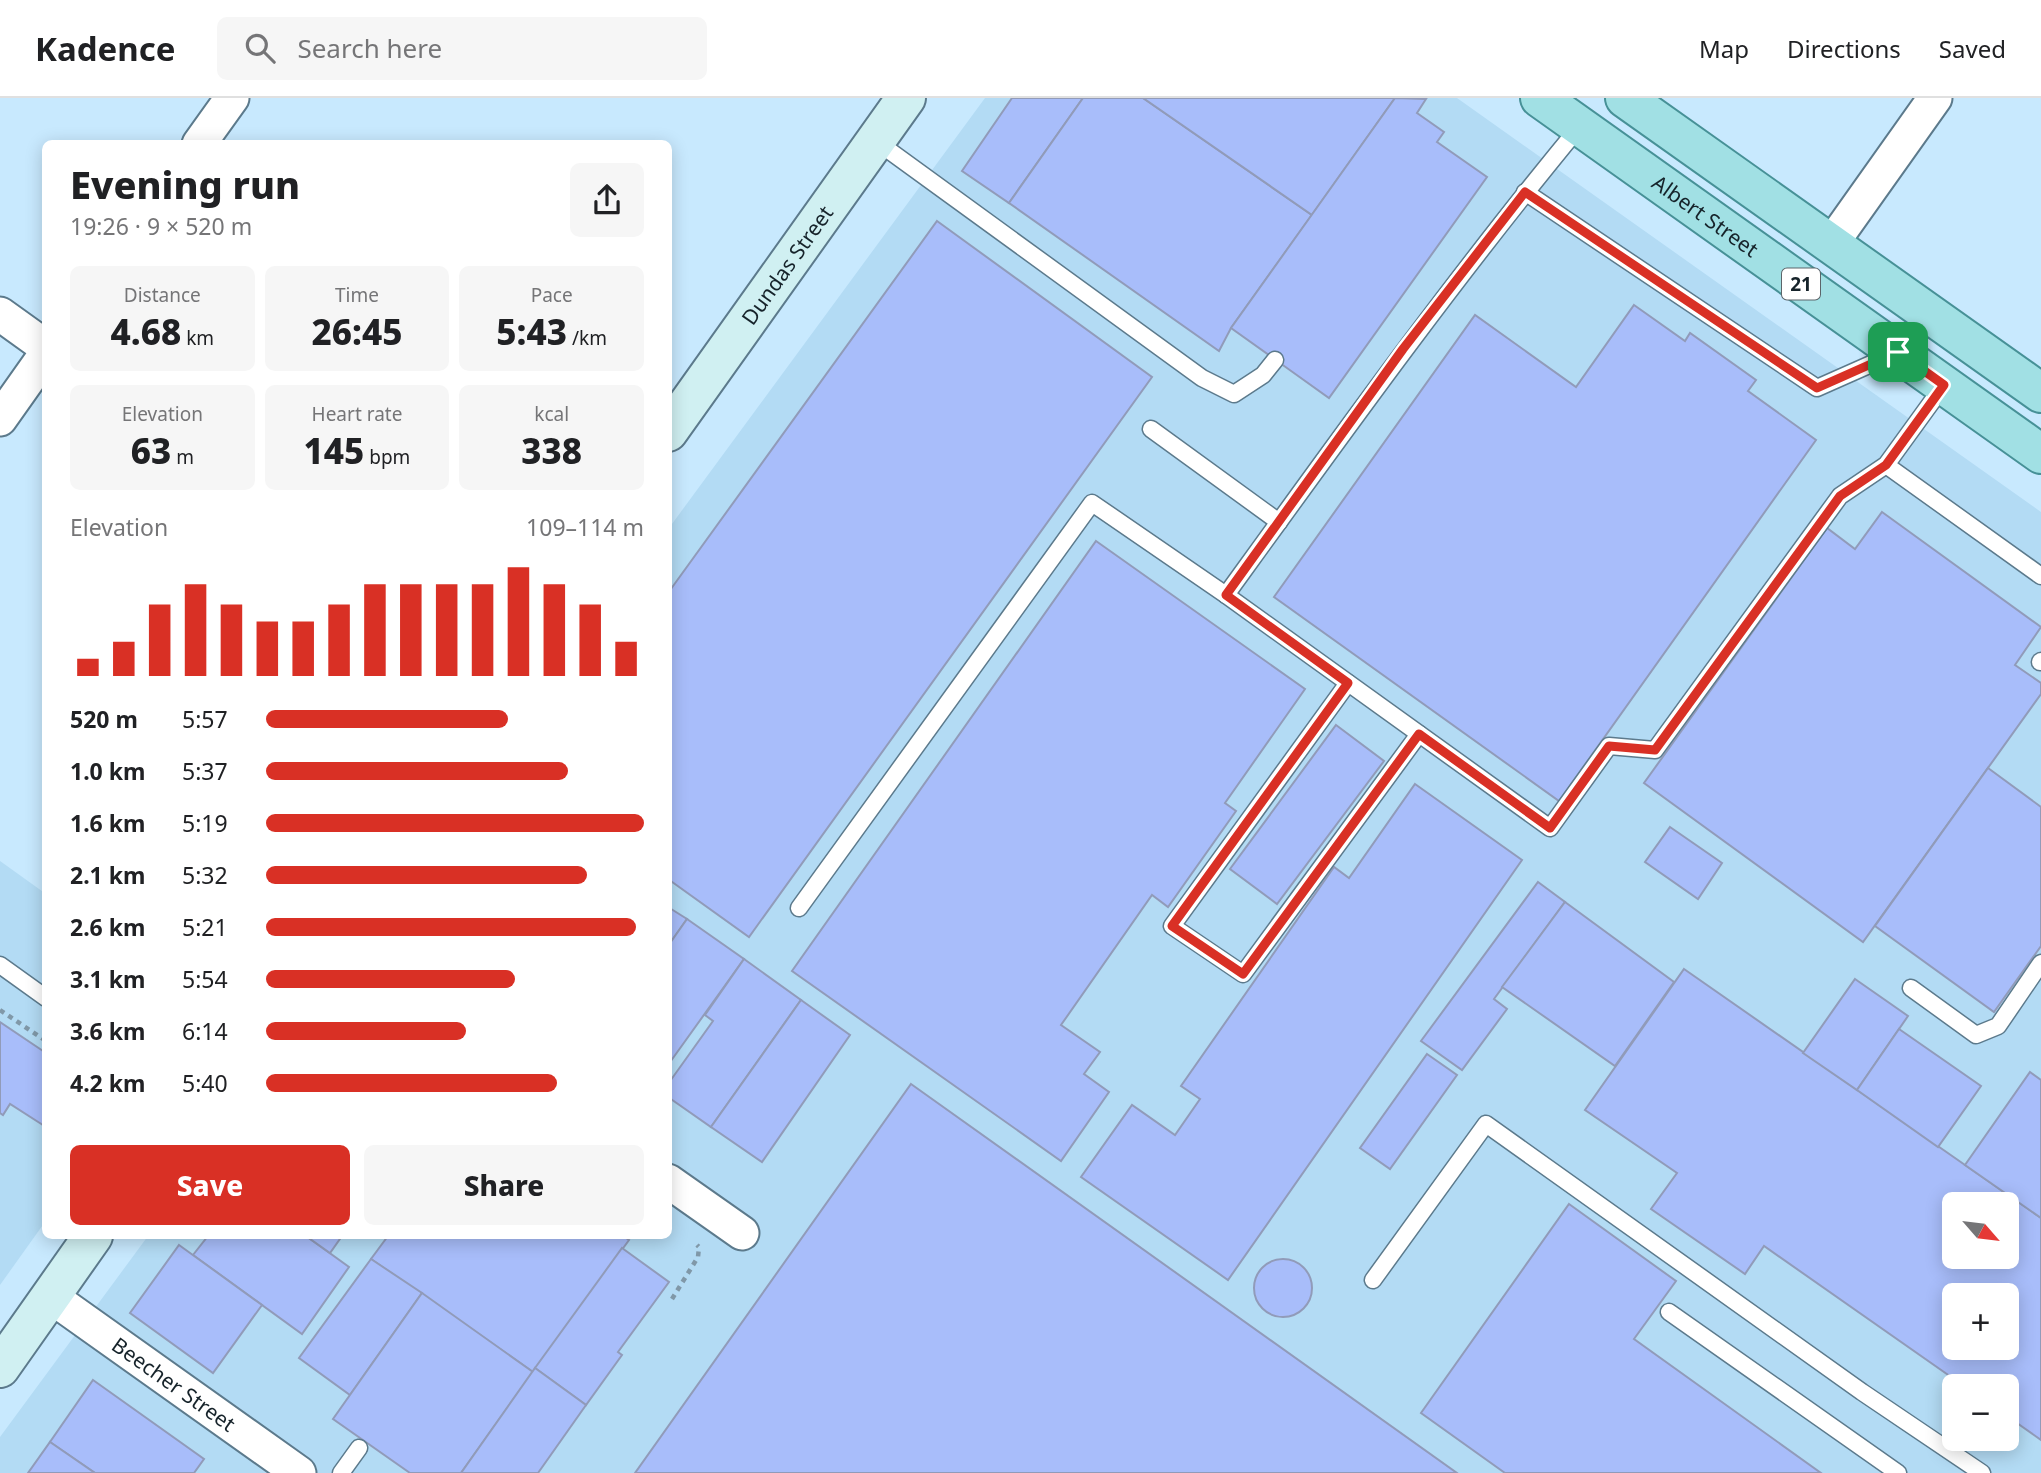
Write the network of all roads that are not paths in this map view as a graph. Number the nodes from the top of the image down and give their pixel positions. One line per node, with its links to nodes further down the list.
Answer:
1 (232, 98): 7 (street)
2 (906, 98): 8 (street, Dundas Street)
3 (1540, 98): 6 (main road, Albert Street / 21)
4 (1625, 98): 10 (main road, 21)
5 (1936, 98): 10 (street)
6 (1580, 126): 9 (lane); 13 (main road, Albert Street / 21)
7 (202, 140)
8 (876, 141): 15 (lane); 19 (street, Dundas Street)
9 (1525, 192): 13 (lane); 23 (lane)
10 (1832, 243): 17 (main road, 21)
11 (0, 314): 12 (street)
12 (42, 344)
13 (1898, 352): 16 (main road, Albert Street / 21)
14 (42, 360): 18 (street)
15 (1275, 360)
16 (1944, 385): 21 (main road, Albert Street / 21); 22 (lane)
17 (2041, 393)
18 (0, 419)
19 (672, 426)
20 (1151, 429): 23 (lane)
21 (2041, 454)
22 (1886, 465): 24 (lane); 27 (lane)
23 (1279, 522): 25 (lane)
24 (2041, 576)
25 (1226, 595): 26 (lane); 28 (lane)
26 (1348, 683): 27 (lane); 27 (lane)
27 (1419, 734)
28 (799, 908)
29 (2041, 963): 31 (lane)
30 (0, 965): 32 (lane)
31 (1911, 988)
32 (42, 995)
33 (672, 1184): 34 (street)
34 (742, 1233)
35 (91, 1239): 37 (street)
36 (1373, 1280): 44 (lane)
37 (50, 1296): 39 (street); 41 (street, Beecher Street)
38 (1669, 1312): 43 (lane)
39 (0, 1368)
40 (359, 1448): 42 (lane)
41 (299, 1473)
42 (341, 1473)
43 (1898, 1473)
44 (1982, 1473)

